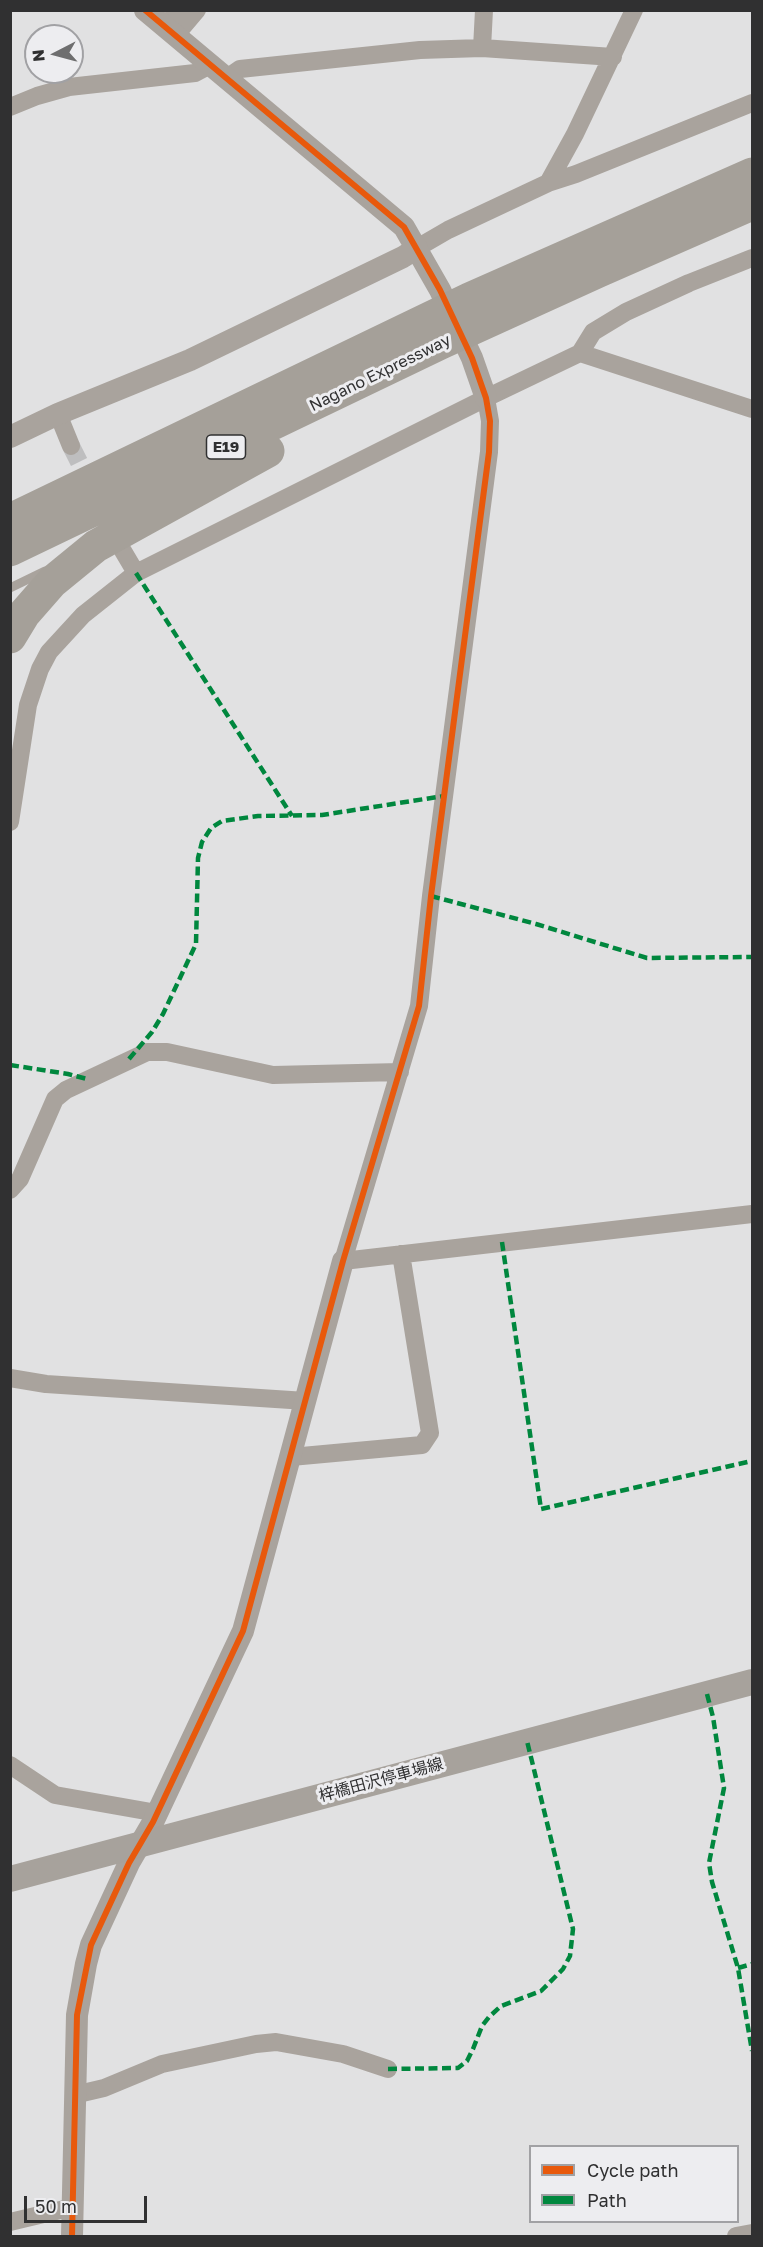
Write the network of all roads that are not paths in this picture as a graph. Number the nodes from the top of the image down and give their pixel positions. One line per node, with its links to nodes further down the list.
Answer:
1 (146, 10): 5 (street)
2 (197, 10): 5 (street)
3 (484, 10): 6 (street)
4 (634, 10): 7 (street)
5 (173, 24): 8 (street)
6 (482, 48): 7 (street); 8 (street)
7 (613, 57): 12 (street)
8 (219, 71): 10 (street); 14 (street)
9 (753, 103): 12 (street)
10 (10, 106)
11 (753, 174): 16 (highway, Nagano Expressway / E19)
12 (548, 183): 14 (street)
13 (753, 204): 16 (highway, Nagano Expressway / E19)
14 (417, 248): 19 (street); 21 (street)
15 (753, 258): 18 (street)
16 (479, 321): 17 (highway, Nagano Expressway / E19); 17 (highway)
17 (440, 339): 24 (highway, Nagano Expressway / E19); 27 (highway, Nagano Expressway / E19); 29 (highway)
18 (580, 353): 19 (street); 20 (street)
19 (486, 398): 30 (street); 34 (street)
20 (753, 409)
21 (58, 414): 22 (street); 23 (street)
22 (10, 437)
23 (71, 446)
24 (81, 486): 25 (highway); 26 (highway, Nagano Expressway / E19)
25 (10, 513)
26 (10, 520)
27 (10, 550)
28 (123, 551): 30 (street)
29 (74, 563): 31 (lane); 32 (highway)
30 (136, 573): 33 (street)
31 (10, 588)
32 (10, 637)
33 (10, 822)
34 (400, 1072): 35 (street); 38 (street)
35 (10, 1190)
36 (753, 1214): 37 (street)
37 (401, 1254): 38 (street); 41 (street)
38 (343, 1261): 40 (street)
39 (10, 1377): 40 (street)
40 (306, 1401): 41 (street)
41 (291, 1457): 44 (street)
42 (753, 1682): 45 (main road, 梓橋田沢停車場線)
43 (10, 1765): 44 (street)
44 (157, 1813): 45 (street)
45 (140, 1844): 46 (main road, 梓橋田沢停車場線); 48 (street)
46 (10, 1879)
47 (388, 2069): 48 (street)
48 (74, 2095): 49 (street)
49 (73, 2207): 50 (street); 52 (street)
50 (10, 2222)
51 (753, 2233): 53 (street)
52 (72, 2236)
53 (736, 2236)

